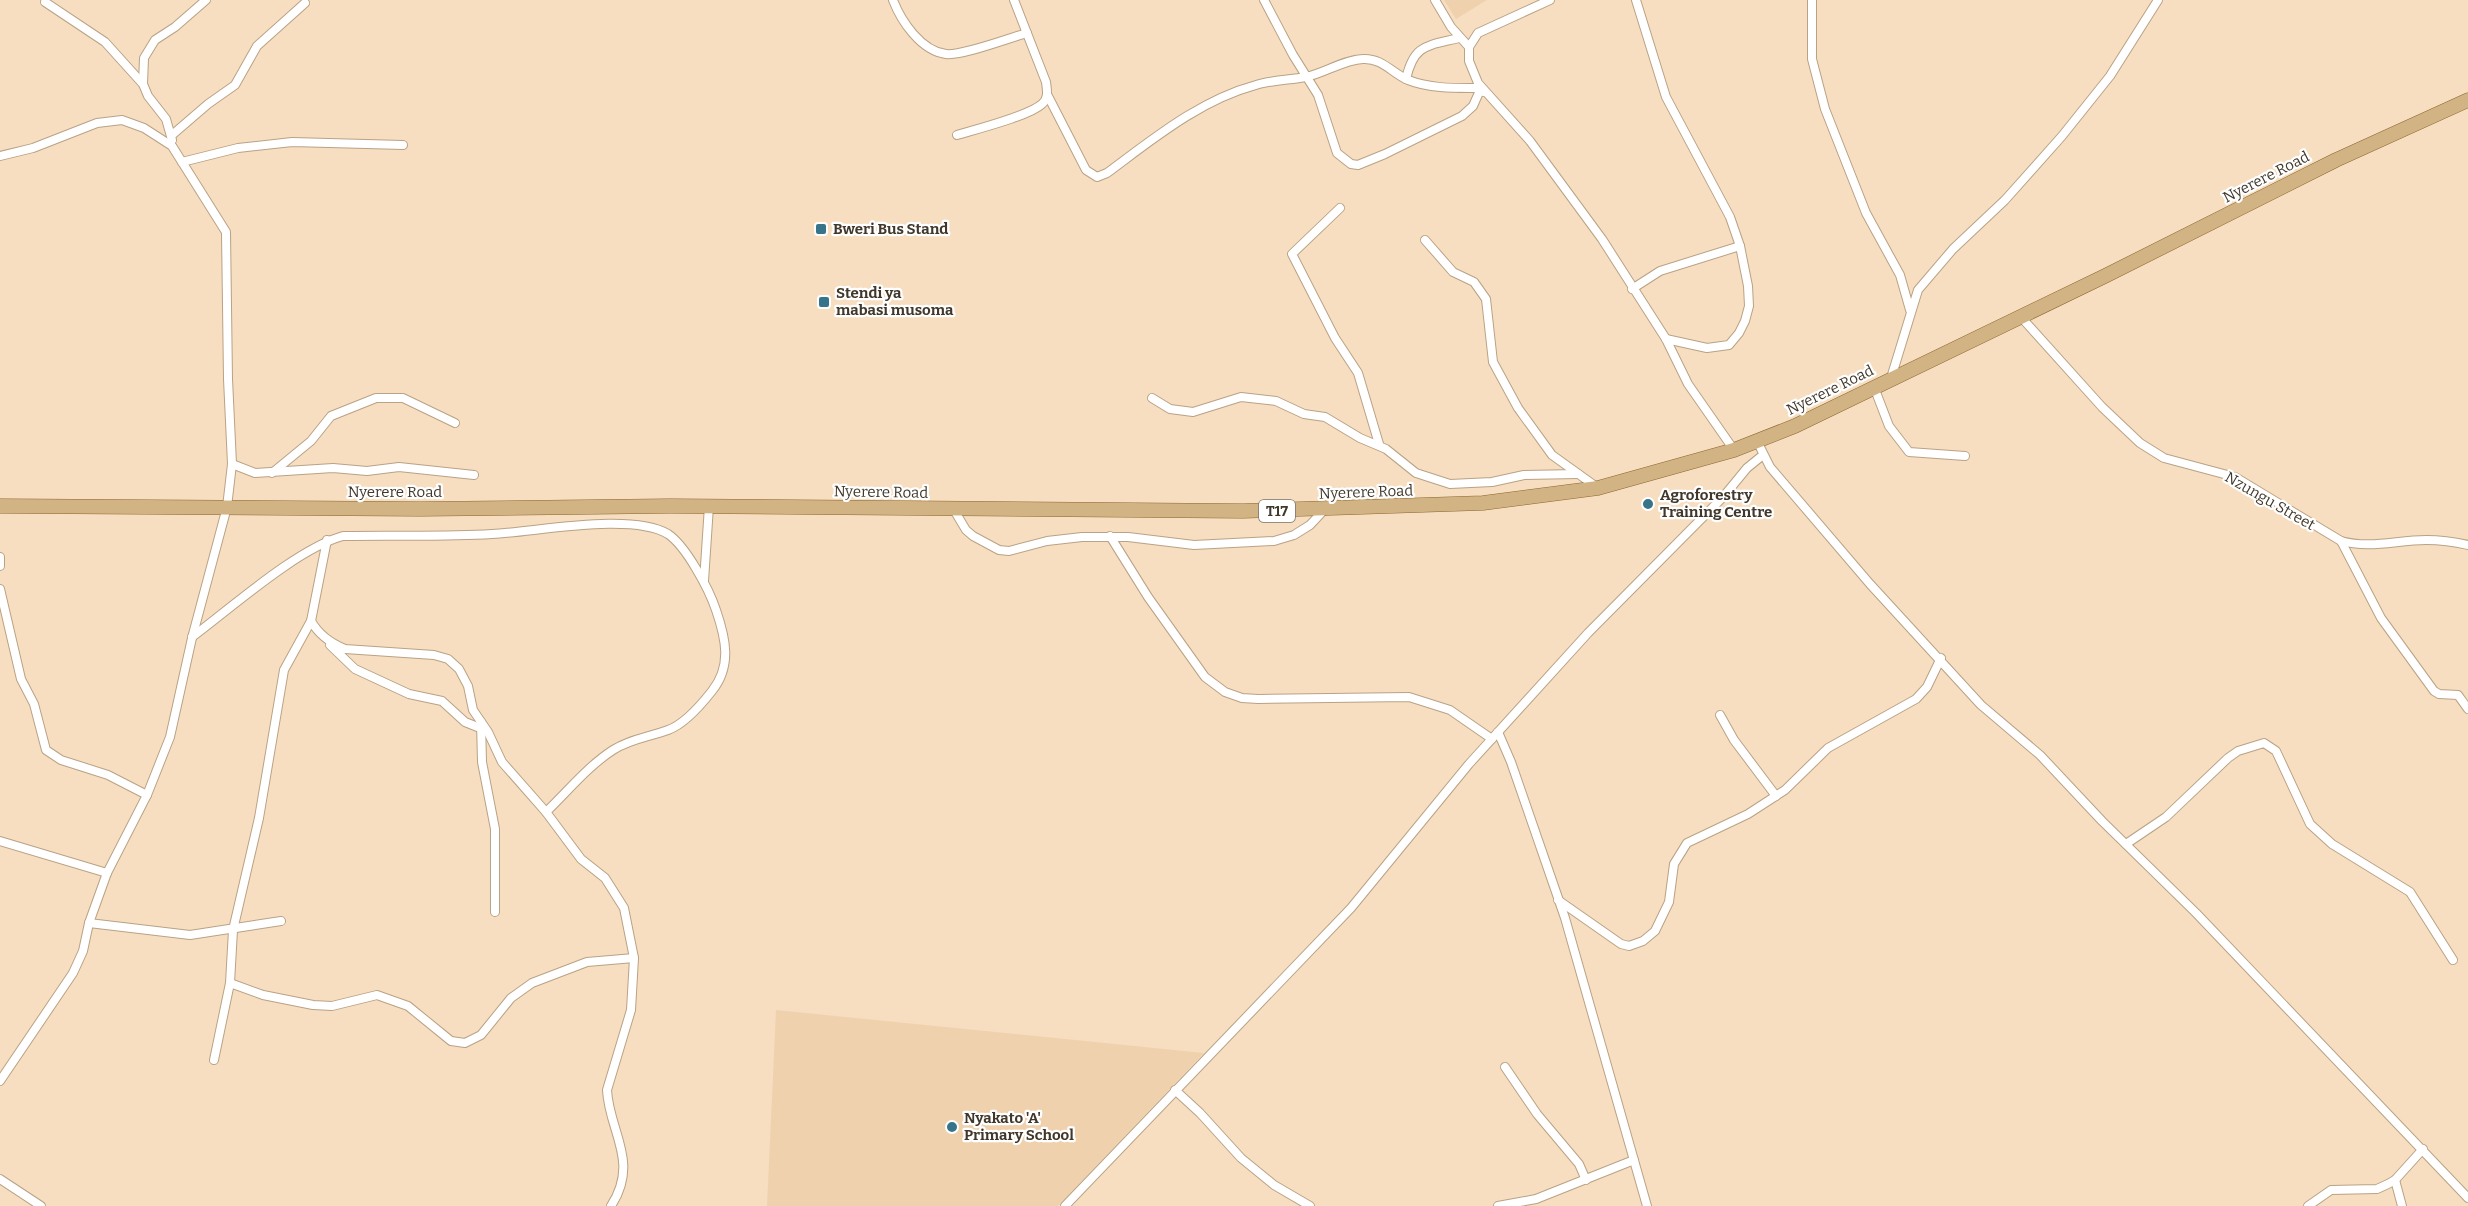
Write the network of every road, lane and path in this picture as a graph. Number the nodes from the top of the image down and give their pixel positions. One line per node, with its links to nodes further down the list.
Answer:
1 (206, 0): 17 (street)
2 (893, 0): 12 (street)
3 (1014, 0): 12 (street)
4 (1264, 0): 15 (street)
5 (1435, 0): 13 (street)
6 (1550, 0): 14 (street)
7 (1636, 0): 30 (street)
8 (1812, 0): 32 (street)
9 (2158, 0): 32 (street)
10 (45, 2): 17 (street)
11 (305, 3): 22 (street)
12 (1027, 33): 19 (street)
13 (1459, 38): 14 (street); 16 (street)
14 (1469, 47): 20 (street)
15 (1307, 77): 16 (street); 18 (street); 19 (street)
16 (1406, 79): 18 (street)
17 (142, 84): 22 (street)
18 (1480, 88): 20 (street)
19 (1048, 96): 23 (street)
20 (1490, 99): 31 (street)
21 (2468, 100): 33 (main road, Nyerere Road / T17)
22 (172, 135): 24 (street)
23 (957, 135)
24 (172, 146): 26 (street); 27 (street)
25 (403, 146): 27 (street)
26 (0, 156)
27 (182, 162): 44 (street)
28 (1340, 208): 40 (street)
29 (1425, 240): 46 (street)
30 (1740, 246): 31 (street); 34 (street)
31 (1632, 289): 34 (street)
32 (1910, 312): 35 (street)
33 (2020, 317): 35 (main road, Nyerere Road / T17); 56 (street, Nzungu Street)
34 (1666, 339): 41 (street)
35 (1891, 378): 36 (main road, Nyerere Road / T17)
36 (1874, 387): 39 (main road, Nyerere Road / T17); 43 (street)
37 (1152, 398): 40 (street)
38 (455, 423): 45 (street)
39 (1757, 441): 41 (main road, Nyerere Road / T17); 42 (street)
40 (1379, 444): 46 (street)
41 (1734, 450): 48 (main road, Nyerere Road / T17)
42 (1763, 455): 65 (street); 69 (street)
43 (1965, 456)
44 (232, 464): 45 (street); 51 (street)
45 (272, 473): 47 (street)
46 (1578, 474): 48 (street)
47 (474, 475)
48 (1598, 488): 53 (main road, Nyerere Road / T17)
49 (0, 506): 51 (main road, Nyerere Road / T17)
50 (709, 506): 51 (main road, Nyerere Road / T17); 52 (main road, Nyerere Road / T17); 60 (street)
51 (227, 507): 63 (street)
52 (954, 510): 53 (main road, Nyerere Road / T17); 54 (street)
53 (1324, 510): 54 (street)
54 (1110, 536): 69 (street)
55 (327, 540): 60 (street); 62 (street); 63 (street)
56 (2341, 541): 57 (street, Nzungu Street); 66 (street)
57 (2468, 545)
58 (0, 557): 59 (street)
59 (0, 566)
60 (704, 582): 72 (street)
61 (0, 589): 70 (street)
62 (311, 621): 64 (street); 80 (street)
63 (192, 638): 70 (street)
64 (325, 638): 68 (street); 68 (street)
65 (1941, 658): 71 (street); 74 (street)
66 (2468, 709)
67 (1720, 715): 71 (street)
68 (480, 725): 72 (street); 77 (street)
69 (1495, 735): 76 (street); 87 (street)
70 (147, 795): 75 (street)
71 (1776, 796): 76 (street)
72 (546, 812): 81 (street)
73 (0, 841): 75 (street)
74 (2126, 844): 82 (street); 88 (street)
75 (107, 873): 79 (street)
76 (1558, 900): 89 (street)
77 (495, 912)
78 (281, 921): 80 (street)
79 (89, 923): 80 (street); 86 (street)
80 (233, 930): 83 (street)
81 (634, 958): 83 (street); 95 (street)
82 (2453, 960)
83 (230, 983): 84 (street)
84 (214, 1060)
85 (1505, 1067): 91 (street)
86 (0, 1081)
87 (1175, 1090): 96 (street); 97 (street)
88 (2423, 1149): 92 (street); 93 (street)
89 (1634, 1160): 91 (street); 99 (street)
90 (0, 1179): 94 (street)
91 (1586, 1180): 98 (street)
92 (2395, 1180): 100 (street); 101 (street)
93 (2468, 1198)
94 (41, 1206)
95 (611, 1206)
96 (1065, 1206)
97 (1310, 1206)
98 (1498, 1206)
99 (1647, 1206)
100 (2308, 1206)
101 (2402, 1206)

